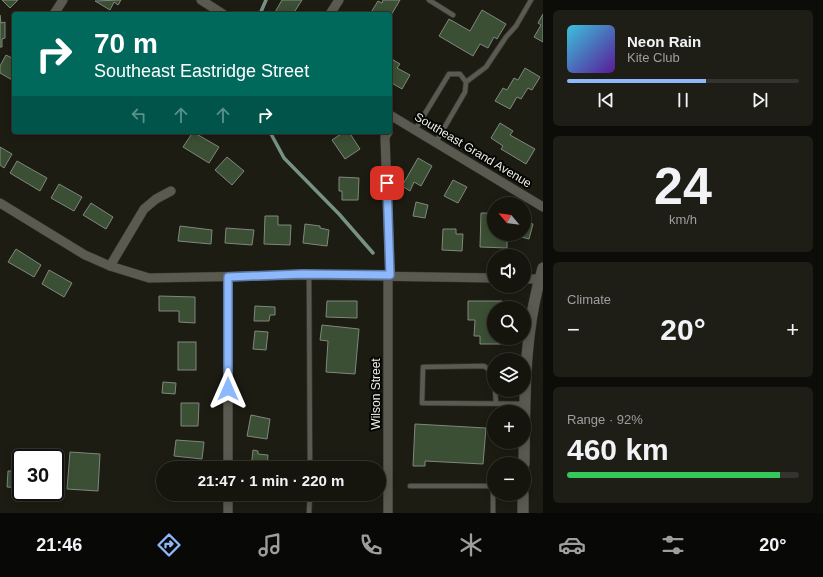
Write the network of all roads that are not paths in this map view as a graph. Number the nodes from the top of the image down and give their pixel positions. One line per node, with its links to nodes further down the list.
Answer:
1 (63, 0): 6 (street)
2 (200, 0): 7 (street)
3 (339, 0): 8 (street)
4 (429, 0): 9 (lane)
5 (531, 0): 10 (lane)
6 (55, 12)
7 (220, 12)
8 (331, 12)
9 (453, 15)
10 (466, 82): 12 (lane); 14 (lane)
11 (393, 116): 12 (street, Southeast Grand Avenue)
12 (415, 130): 14 (street, Southeast Grand Avenue)
13 (387, 134): 21 (street, Wilson Street)
14 (436, 142): 17 (street, Southeast Grand Avenue)
15 (171, 191): 18 (street)
16 (0, 203): 18 (street)
17 (543, 207)
18 (110, 266): 22 (street)
19 (543, 268): 24 (street)
20 (309, 274): 21 (street); 22 (street); 31 (lane)
21 (389, 275): 23 (street); 38 (street, Wilson Street)
22 (228, 277): 30 (street)
23 (487, 278)
24 (541, 279): 28 (street)
25 (487, 368): 27 (lane)
26 (496, 397): 27 (lane)
27 (496, 403): 28 (lane)
28 (525, 404): 29 (street)
29 (524, 457)
30 (228, 461)
31 (310, 461)
32 (410, 486): 39 (lane)
33 (228, 501): 36 (street)
34 (310, 501): 37 (lane)
35 (523, 501): 40 (street)
36 (228, 513)
37 (309, 513)
38 (388, 513)
39 (493, 513)
40 (523, 513)

